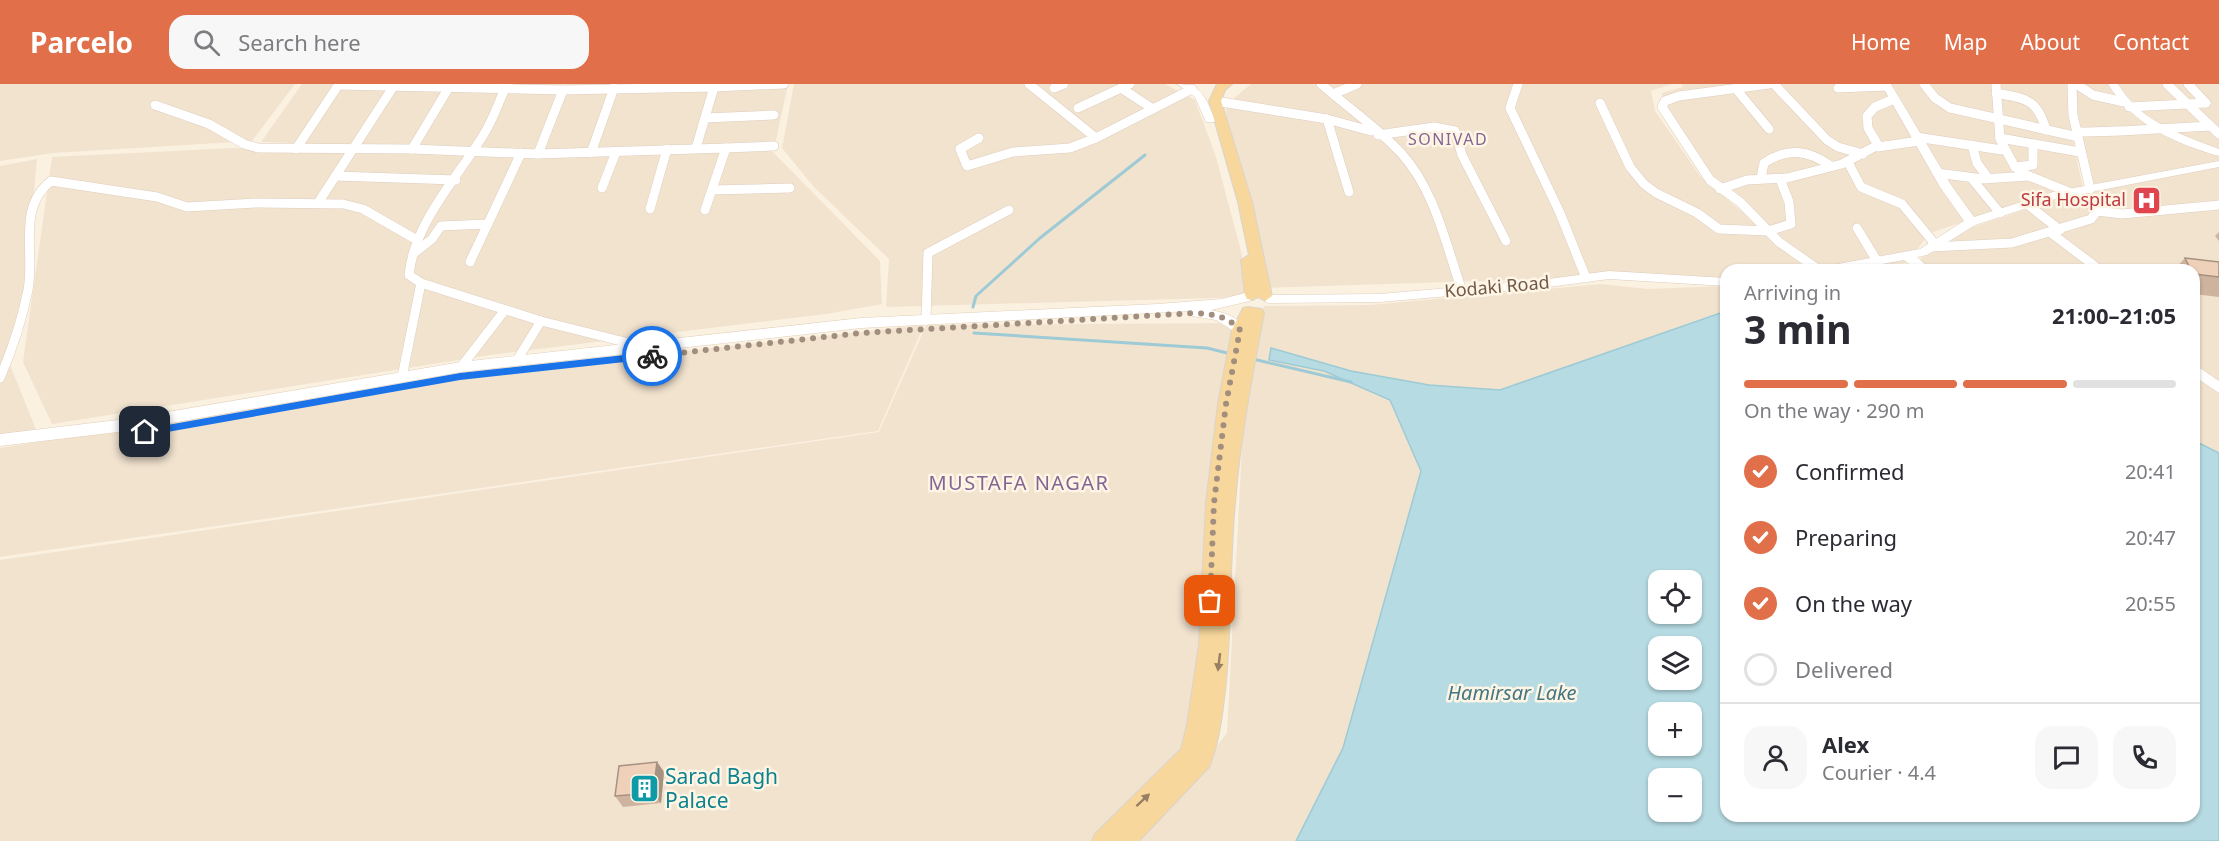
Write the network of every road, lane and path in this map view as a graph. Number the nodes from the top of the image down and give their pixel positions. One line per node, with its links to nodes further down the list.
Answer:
1 (339, 84): 17 (street); 67 (street)
2 (784, 84): 20 (street)
3 (1029, 84): 58 (street)
4 (1064, 84): 30 (street)
5 (1213, 84): 49 (main road)
6 (1226, 84): 38 (main road)
7 (1321, 84): 35 (street)
8 (1357, 84): 35 (street)
9 (1518, 84): 123 (street)
10 (1688, 84): 36 (street)
11 (1769, 84): 31 (street)
12 (1774, 84): 79 (street)
13 (1924, 84): 46 (street)
14 (2113, 84): 41 (street)
15 (2167, 84): 42 (street)
16 (2188, 84): 42 (street)
17 (394, 85): 18 (street); 70 (street)
18 (450, 85): 24 (street); 68 (street)
19 (688, 85): 25 (street); 28 (street)
20 (744, 85): 28 (street)
21 (1187, 85): 44 (street); 49 (street)
22 (1886, 85): 27 (street); 37 (street)
23 (2071, 85): 41 (street); 54 (street)
24 (506, 86): 34 (street); 72 (street)
25 (644, 86): 29 (street)
26 (1125, 86): 43 (street); 44 (street)
27 (1864, 86): 32 (street)
28 (714, 87): 47 (street)
29 (614, 88): 34 (street); 76 (street)
30 (1054, 88)
31 (1736, 88): 36 (street); 52 (street)
32 (1839, 88)
33 (1996, 89): 46 (street); 53 (street)
34 (564, 90): 78 (street)
35 (1332, 94): 55 (street)
36 (1693, 94): 94 (street)
37 (1894, 99): 60 (street); 64 (street)
38 (1215, 101): 48 (street); 127 (main road)
39 (1600, 103): 110 (street)
40 (155, 105): 67 (street)
41 (2126, 105): 42 (street); 51 (street)
42 (2189, 105): 50 (street)
43 (1078, 108)
44 (1153, 109): 58 (street)
45 (774, 115): 47 (street)
46 (1996, 117): 53 (street); 59 (street)
47 (705, 118): 65 (street)
48 (1327, 119): 55 (street); 97 (street)
49 (1210, 120): 127 (main road)
50 (2211, 126): 51 (street); 56 (street)
51 (2155, 128): 54 (street); 77 (street)
52 (1768, 129)
53 (2046, 130): 54 (street)
54 (2078, 132): 74 (street)
55 (1376, 133): 113 (street); 126 (street)
56 (2219, 134)
57 (979, 138): 58 (street)
58 (1096, 138)
59 (2000, 138): 61 (street); 71 (street)
60 (1918, 139): 62 (street); 64 (street); 84 (street)
61 (2033, 144): 74 (street); 83 (street)
62 (1972, 145): 71 (street); 88 (street)
63 (774, 146): 66 (street)
64 (1878, 147): 79 (street)
65 (696, 148): 66 (street); 69 (street)
66 (726, 148): 96 (street)
67 (296, 149): 70 (street)
68 (412, 149): 70 (street); 72 (street)
69 (667, 149): 73 (street); 102 (street)
70 (352, 150): 85 (street)
71 (2002, 150): 83 (street)
72 (474, 152): 75 (street); 91 (street)
73 (616, 152): 76 (street); 92 (street)
74 (2080, 152): 95 (street)
75 (521, 153): 78 (street); 108 (street)
76 (591, 153): 78 (street)
77 (2219, 153)
78 (538, 154)
79 (1863, 154): 80 (street)
80 (1848, 162): 82 (street); 114 (street)
81 (2219, 164): 95 (street)
82 (1831, 166): 87 (street); 89 (street)
83 (2015, 167): 86 (street)
84 (1937, 173): 90 (street); 107 (street)
85 (335, 176): 91 (street); 99 (street)
86 (2029, 176): 88 (street); 98 (street)
87 (1761, 178): 89 (street); 94 (street)
88 (1988, 178): 90 (street)
89 (1780, 179): 110 (street)
90 (1972, 179): 106 (street)
91 (456, 180): 112 (street)
92 (602, 188)
93 (790, 188): 96 (street)
94 (1720, 189): 110 (street)
95 (2090, 189): 98 (street)
96 (712, 190): 103 (street)
97 (1349, 192)
98 (2074, 192): 100 (street); 105 (street)
99 (318, 203): 112 (street); 138 (street)
100 (2027, 204): 106 (street); 111 (street)
101 (2219, 204): 105 (street)
102 (650, 209)
103 (705, 210)
104 (1008, 210): 130 (street)
105 (2097, 211): 111 (street)
106 (2000, 213): 107 (street)
107 (1971, 222): 114 (street)
108 (489, 224): 115 (street); 118 (street)
109 (1857, 228): 117 (street)
110 (1768, 232): 119 (street)
111 (2056, 232): 114 (street); 122 (street)
112 (417, 240): 115 (street)
113 (1506, 241)
114 (1933, 246): 116 (street)
115 (413, 254): 125 (street)
116 (1906, 255): 117 (street); 121 (street)
117 (1877, 261): 120 (street)
118 (470, 262)
119 (1810, 264)
120 (1860, 264)
121 (1917, 264)
122 (2093, 264)
123 (1586, 278): 124 (street, Kodaki Road); 126 (street, Kodaki Road)
124 (1720, 282)
125 (421, 283): 128 (street); 137 (street)
126 (1462, 291): 127 (street, Kodaki Road)
127 (1256, 303): 129 (main road); 130 (main road); 132 (main road); 143 (main road, one-way to 143)
128 (505, 310): 131 (street); 135 (street)
129 (1195, 313): 132 (main road); 141 (main road)
130 (926, 320): 133 (main road)
131 (541, 321): 133 (street); 134 (street)
132 (1240, 330): 142 (main road, one-way to 132)
133 (645, 347): 134 (main road)
134 (518, 360): 135 (main road)
135 (461, 366): 137 (main road)
136 (2200, 374): 139 (street)
137 (402, 377): 140 (main road)
138 (0, 378)
139 (2219, 388)
140 (0, 440)
141 (0, 450)
142 (1102, 841)
143 (1125, 841)

